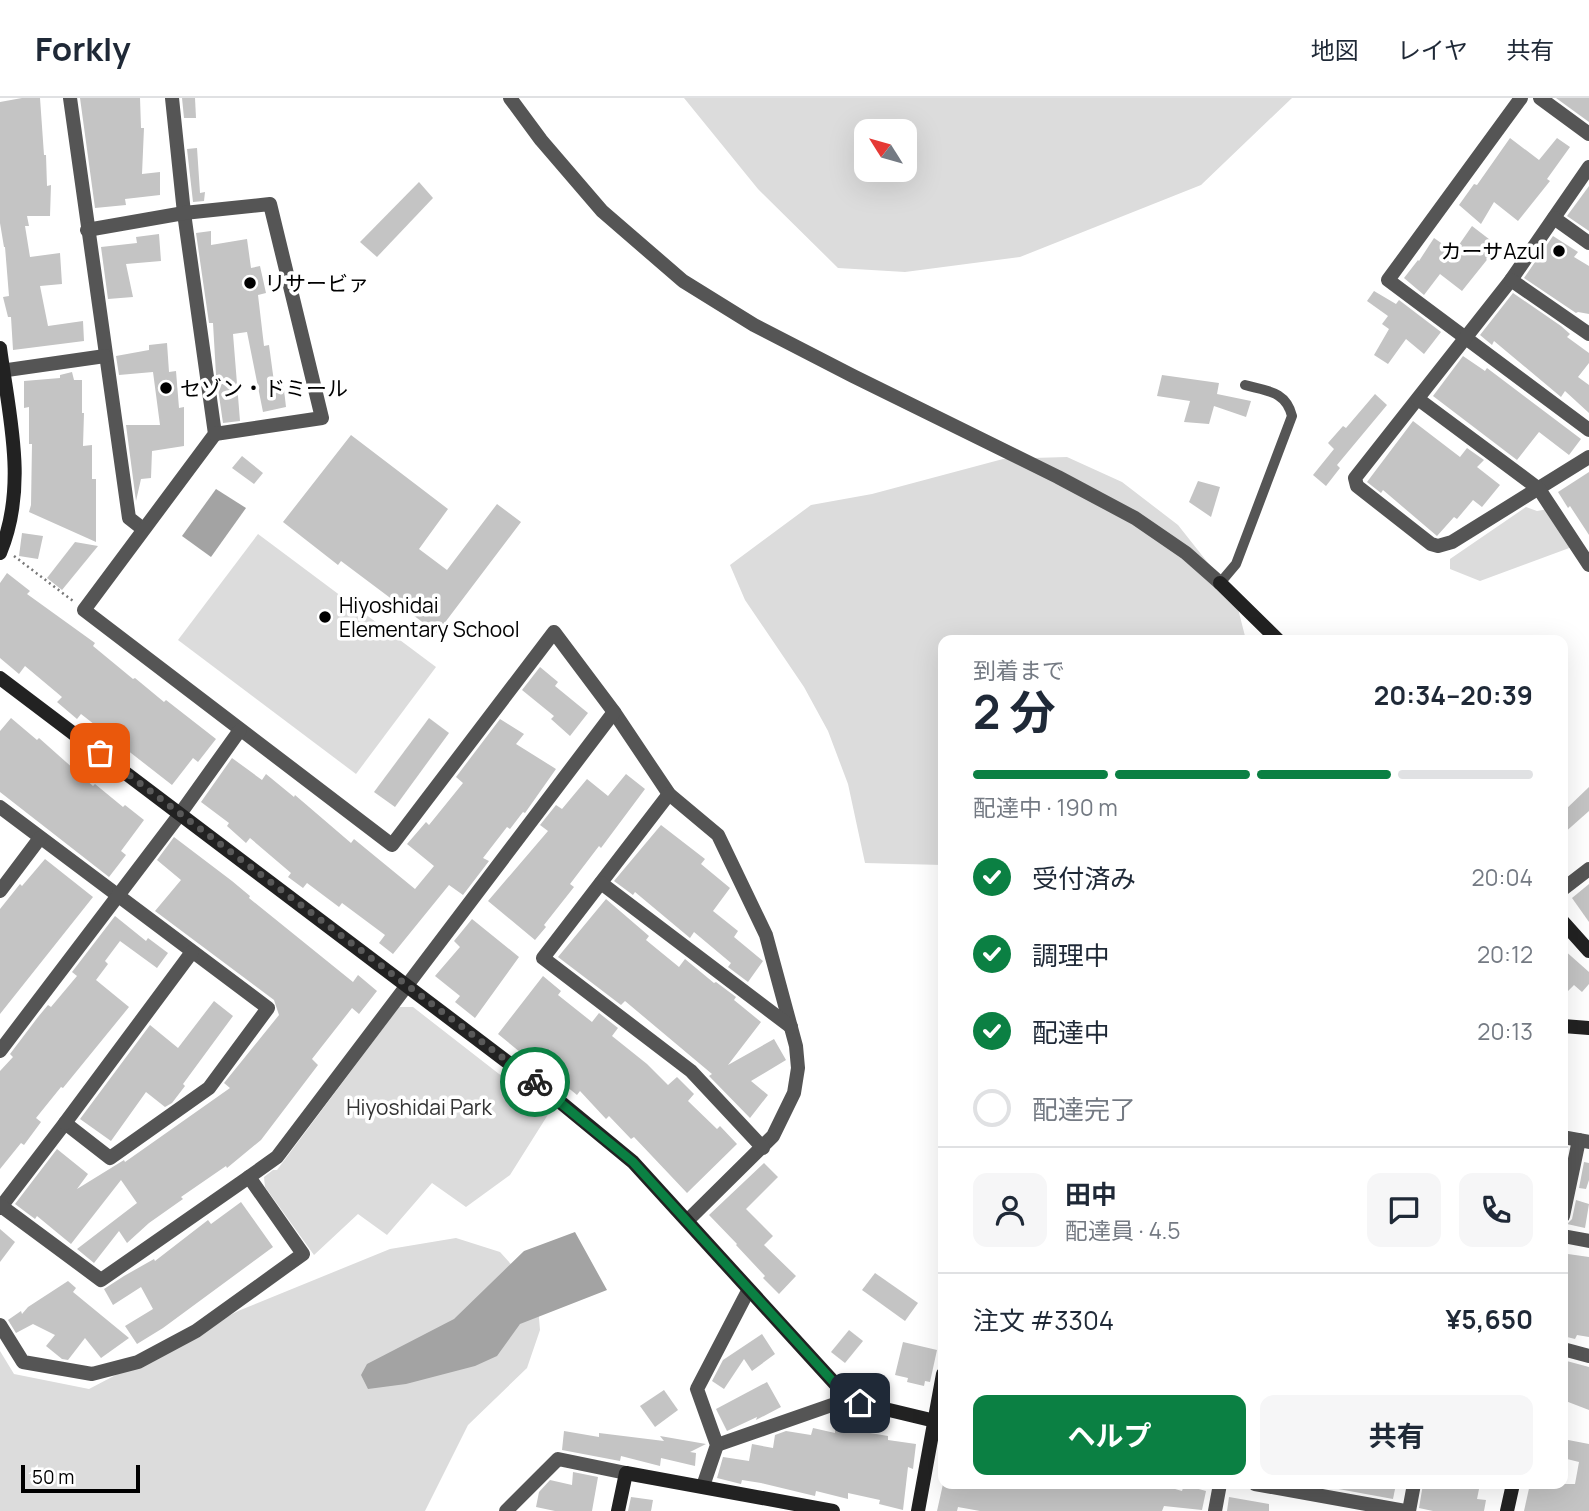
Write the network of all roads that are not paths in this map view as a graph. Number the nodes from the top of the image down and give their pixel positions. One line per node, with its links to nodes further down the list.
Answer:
1 (70, 98): 10 (street)
2 (172, 98): 8 (street)
3 (510, 98): 27 (street)
4 (1521, 98): 14 (street)
5 (1540, 98): 6 (street)
6 (1589, 134)
7 (1589, 167): 9 (street)
8 (184, 213): 10 (street); 21 (street); 21 (street)
9 (1554, 218): 11 (street); 12 (street)
10 (87, 229): 16 (street)
11 (1589, 243)
12 (1511, 280): 13 (street); 14 (street)
13 (1589, 334)
14 (1464, 338): 19 (street); 20 (street)
15 (0, 348): 17 (street)
16 (105, 356): 17 (street); 24 (street)
17 (1, 371): 25 (street)
18 (1245, 385): 27 (lane)
19 (1418, 400): 23 (street); 23 (street)
20 (1589, 429)
21 (215, 434): 24 (street)
22 (1589, 457): 23 (street)
23 (1539, 489): 26 (street)
24 (143, 530): 31 (street)
25 (6, 554)
26 (1589, 565)
27 (1220, 583): 28 (street)
28 (1273, 635)
29 (0, 678): 34 (street)
30 (614, 712): 31 (street); 32 (street); 44 (street)
31 (240, 730): 34 (street)
32 (669, 794): 37 (street); 46 (street)
33 (0, 807): 35 (street)
34 (180, 814): 40 (street); 44 (street)
35 (40, 838): 39 (street); 40 (street)
36 (1589, 869): 38 (street)
37 (601, 883): 46 (street); 51 (street)
38 (1568, 885)
39 (0, 891)
40 (117, 896): 43 (street); 48 (street)
41 (1568, 928): 42 (street)
42 (1589, 951)
43 (192, 952): 49 (street); 49 (street)
44 (407, 985): 52 (street); 55 (street)
45 (1568, 1026): 47 (street)
46 (791, 1027): 51 (street)
47 (1589, 1028)
48 (0, 1051)
49 (65, 1123): 54 (street)
50 (1584, 1141): 53 (street)
51 (763, 1148): 55 (street)
52 (249, 1177): 54 (street); 59 (street)
53 (1568, 1198)
54 (1, 1207)
55 (688, 1220): 58 (street)
56 (1568, 1237): 57 (street)
57 (1589, 1241)
58 (748, 1291): 62 (street); 65 (street)
59 (0, 1325)
60 (1568, 1350): 61 (street)
61 (1589, 1356)
62 (849, 1399): 63 (street); 65 (street)
63 (938, 1421)
64 (938, 1425): 75 (street)
65 (717, 1445): 67 (street)
66 (626, 1473): 67 (street); 72 (street); 73 (street)
67 (703, 1486): 74 (street)
68 (1219, 1489): 76 (street)
69 (1413, 1489): 77 (street)
70 (1512, 1489): 78 (street)
71 (1315, 1490): 77 (street)
72 (506, 1511)
73 (618, 1511)
74 (833, 1511)
75 (918, 1511)
76 (1215, 1511)
77 (1407, 1511)
78 (1507, 1511)

